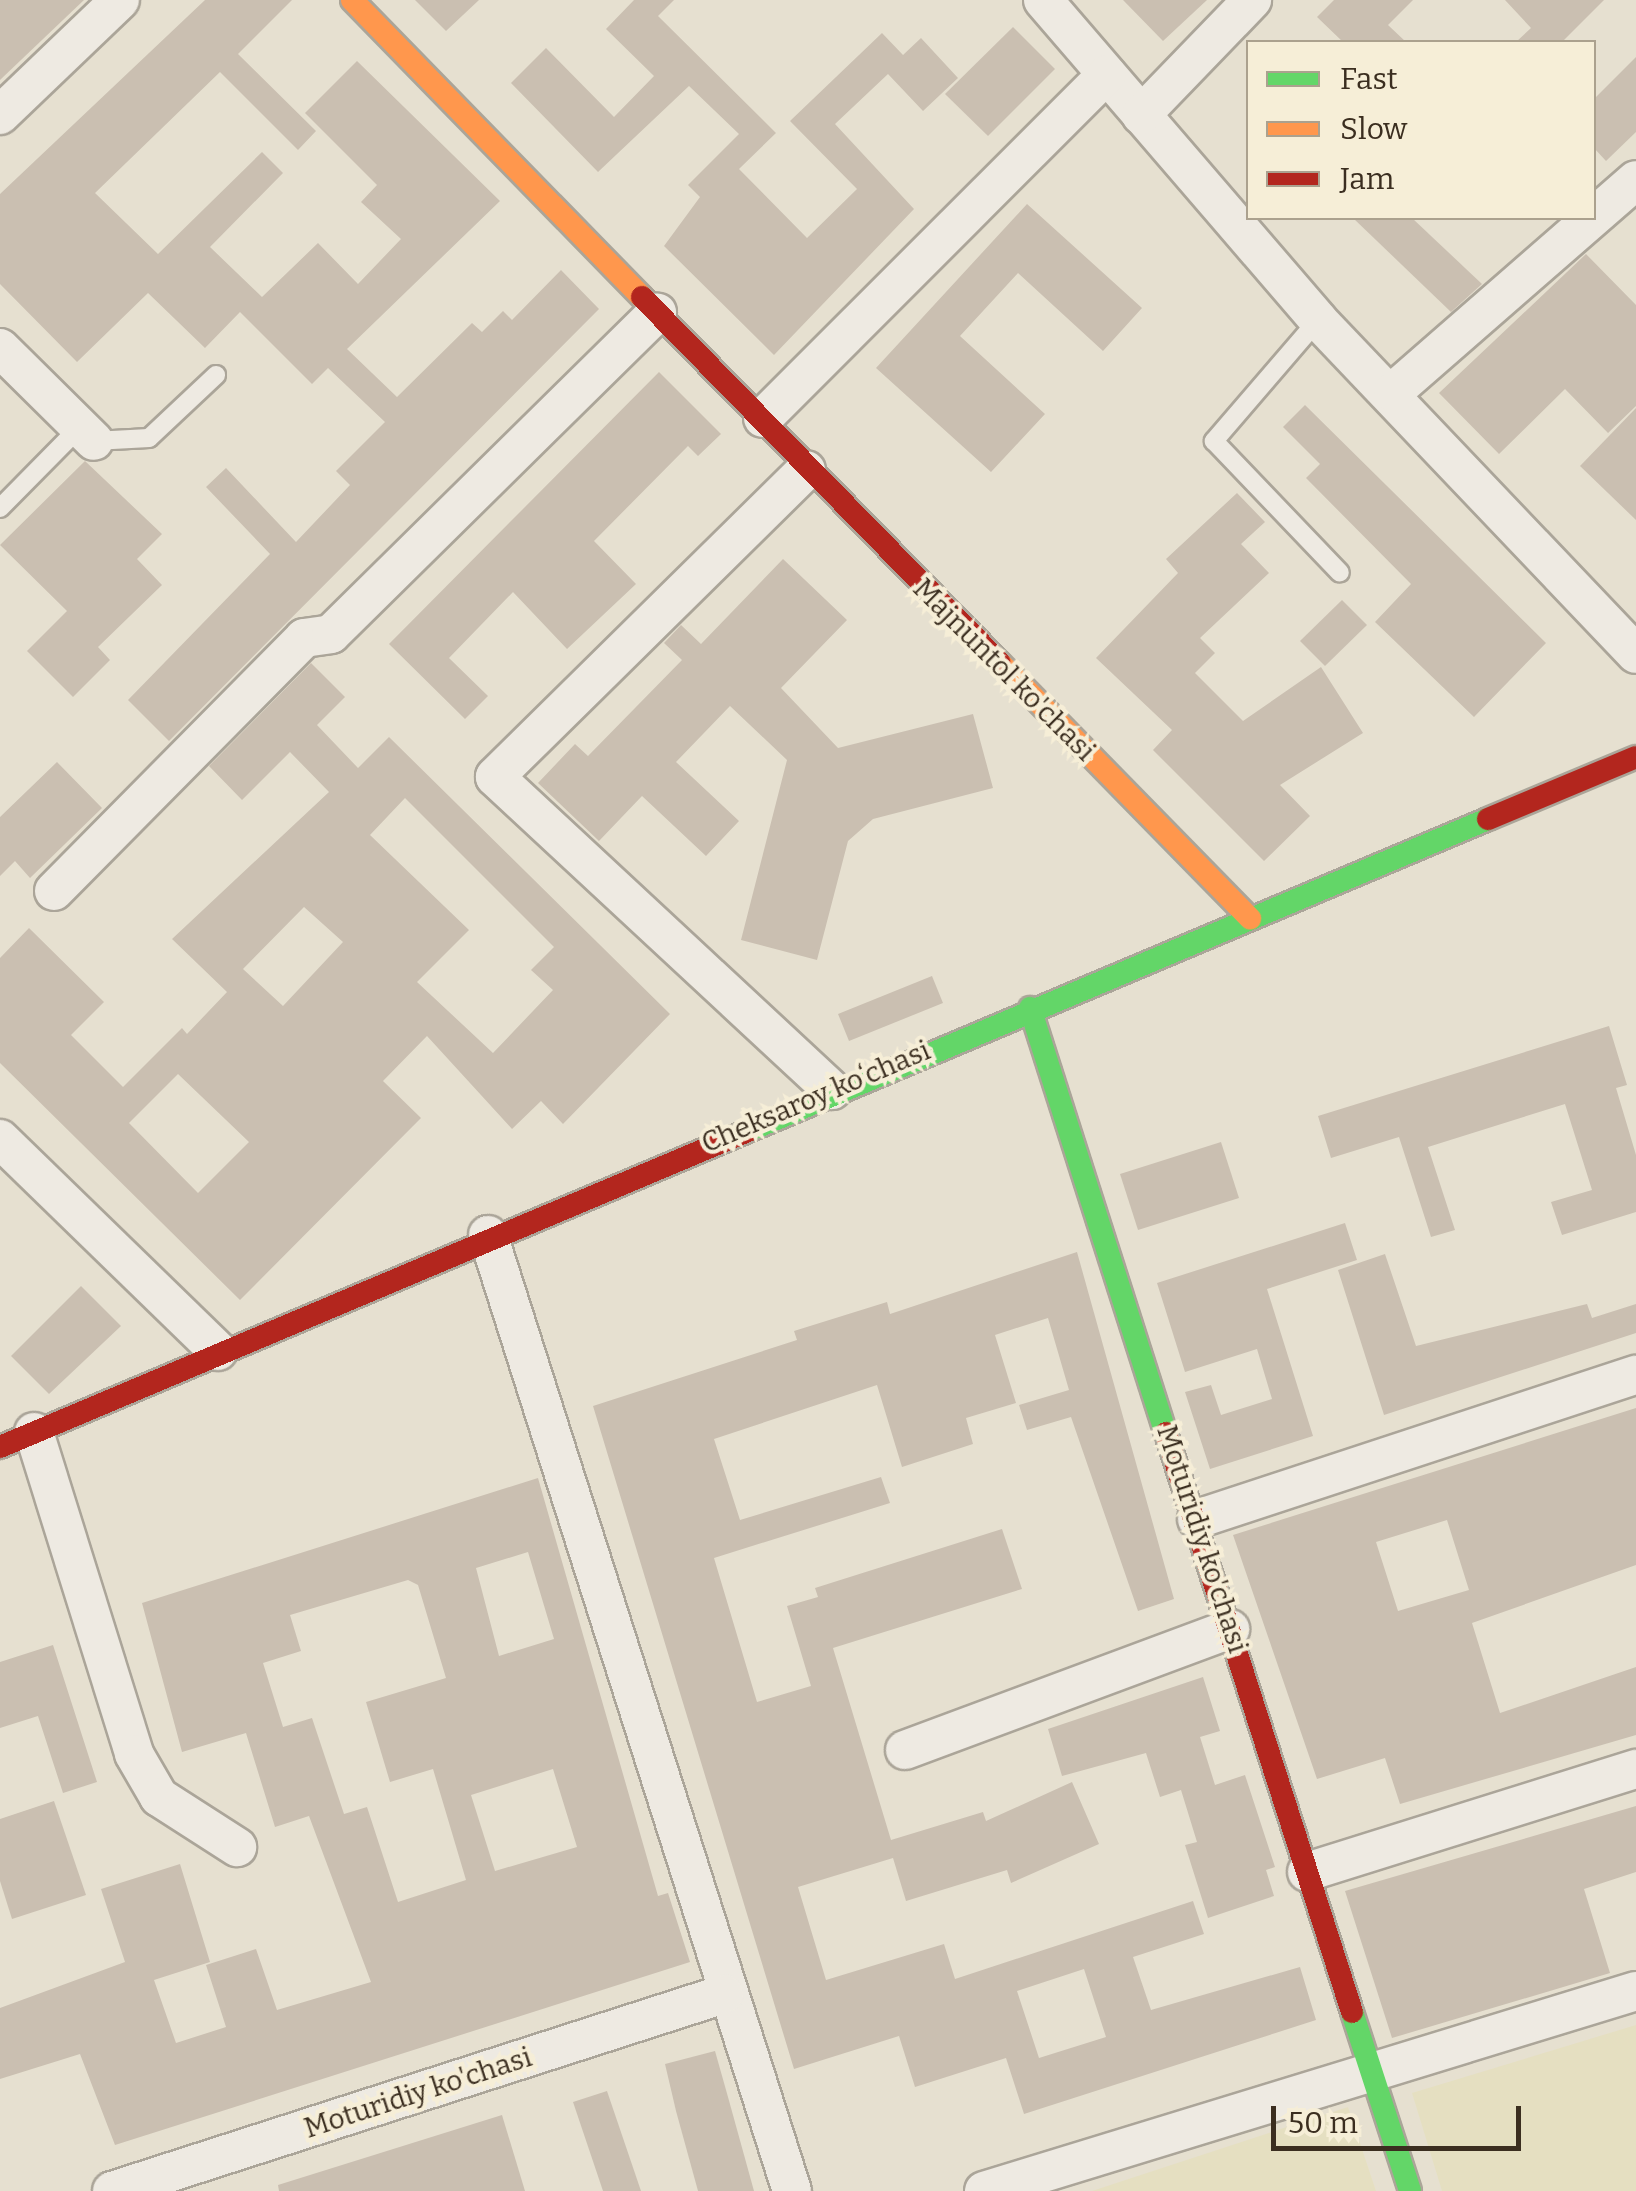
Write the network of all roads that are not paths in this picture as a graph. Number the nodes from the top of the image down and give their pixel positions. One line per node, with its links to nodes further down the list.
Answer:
1 (120, 0): 6 (street)
2 (352, 0): 11 (street, Majnuntol ko'chasi)
3 (1043, 0): 5 (street)
4 (1252, 0): 7 (street)
5 (1106, 74): 7 (street); 16 (street)
6 (0, 115)
7 (1141, 115): 12 (street)
8 (1636, 180): 9 (street)
9 (1596, 215)
10 (1590, 220): 15 (street)
11 (657, 312): 16 (street, Majnuntol ko'chasi); 23 (street)
12 (1318, 320): 15 (street); 20 (lane)
13 (0, 348): 17 (street)
14 (216, 375): 17 (lane)
15 (1393, 392): 21 (street)
16 (763, 418): 18 (street, Majnuntol ko'chasi)
17 (87, 434): 19 (lane)
18 (806, 470): 24 (street, Majnuntol ko'chasi); 26 (street)
19 (0, 508)
20 (1340, 573)
21 (1636, 654)
22 (1636, 757): 24 (street, Cheksaroy koʻchasi)
23 (54, 891)
24 (1250, 918): 25 (street, Cheksaroy koʻchasi)
25 (1030, 1008): 26 (street, Cheksaroy koʻchasi); 32 (street, Moturidiy ko'chasi)
26 (832, 1090): 28 (street, Cheksaroy koʻchasi)
27 (0, 1139): 29 (street)
28 (488, 1236): 29 (street, Cheksaroy koʻchasi); 39 (street)
29 (218, 1351): 31 (street, Cheksaroy koʻchasi)
30 (1636, 1375): 32 (street)
31 (17, 1440): 36 (street)
32 (1196, 1519): 33 (street, Moturidiy ko'chasi)
33 (1230, 1628): 34 (street); 37 (street, Moturidiy ko'chasi)
34 (905, 1750)
35 (1636, 1769): 37 (street)
36 (237, 1846)
37 (1308, 1872): 40 (street, Moturidiy ko'chasi)
38 (1636, 1991): 40 (street)
39 (724, 1994): 41 (street, Moturidiy ko'chasi); 42 (street)
40 (1368, 2071): 43 (street); 44 (street, Moturidiy ko'chasi)
41 (112, 2191)
42 (792, 2191)
43 (984, 2191)
44 (1410, 2191)

